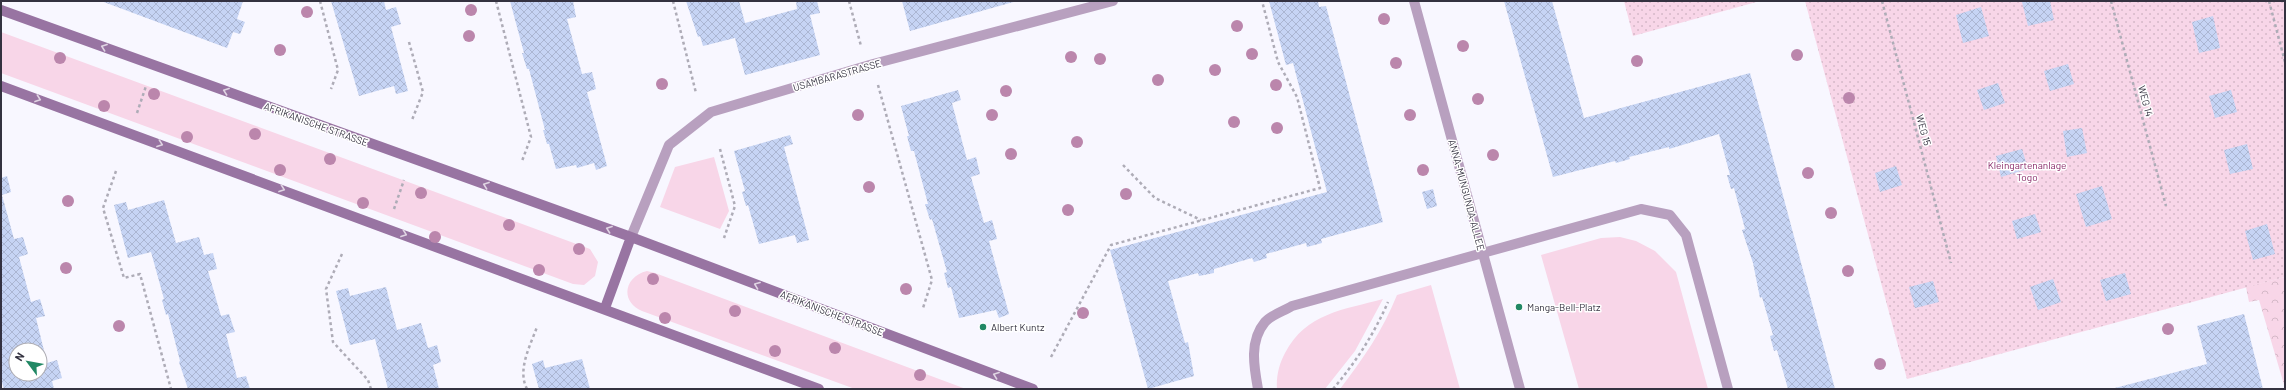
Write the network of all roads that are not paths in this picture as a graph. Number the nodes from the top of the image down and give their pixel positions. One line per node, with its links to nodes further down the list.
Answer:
1 (1113, 1): 5 (street, USAMBARASTRASSE)
2 (1414, 1): 6 (street, ANNA-MUNGUNDA-ALLEE)
3 (1, 10): 5 (street, AFRIKANISCHE STRASSE, one-way to 3)
4 (1, 86): 7 (street, one-way to 7)
5 (632, 238): 7 (street); 9 (street, AFRIKANISCHE STRASSE, one-way to 5)
6 (1482, 252): 10 (street); 11 (street, ANNA-MUNGUNDA-ALLEE); 12 (street)
7 (605, 308): 8 (street)
8 (819, 389)
9 (1033, 389)
10 (1258, 389)
11 (1520, 389)
12 (1728, 389)

